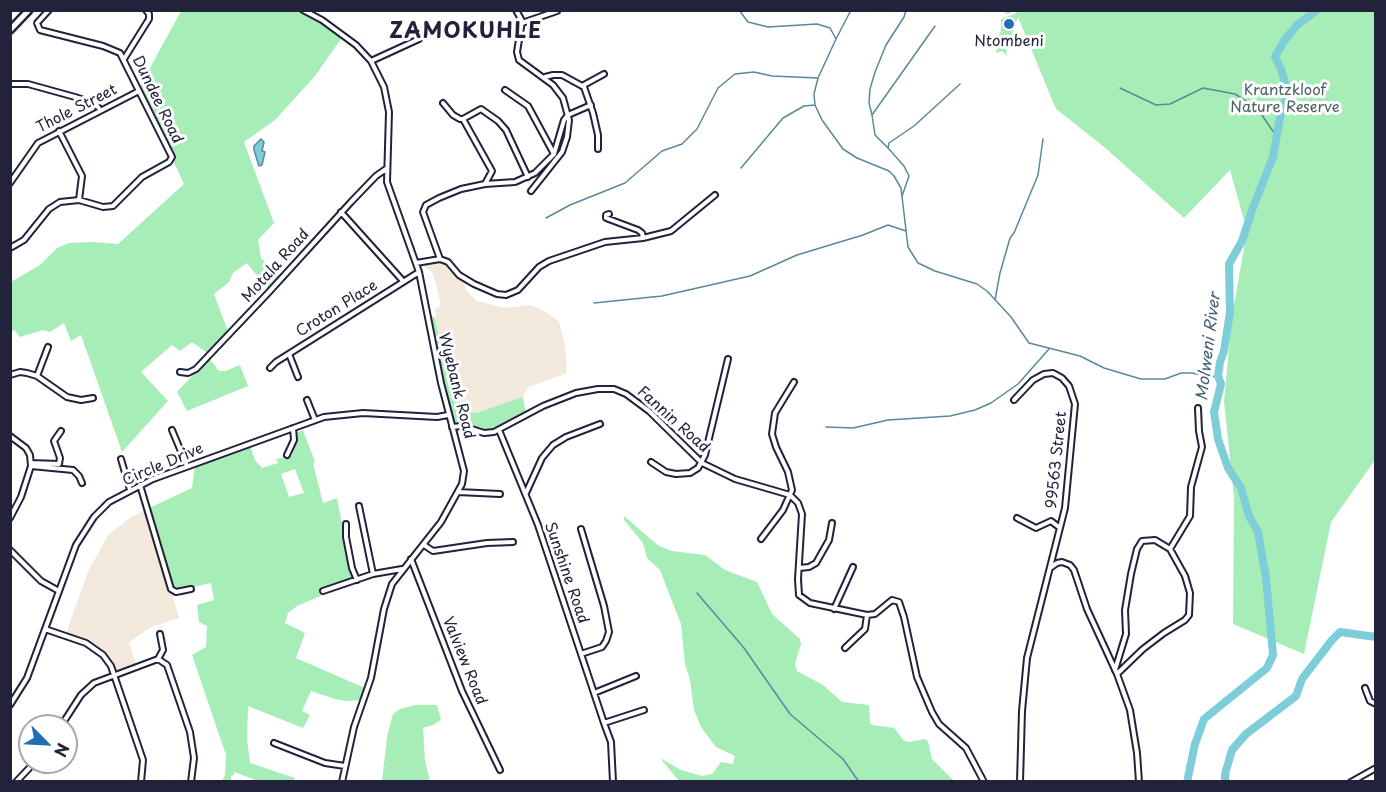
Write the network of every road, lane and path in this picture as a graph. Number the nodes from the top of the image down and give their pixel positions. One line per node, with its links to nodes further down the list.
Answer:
1 (29, 10): 8 (main road)
2 (49, 10): 10 (street, Dundee Road)
3 (146, 10): 10 (street)
4 (303, 10): 11 (street, Wyebank Road)
5 (516, 10): 7 (street)
6 (559, 11): 7 (street)
7 (522, 23): 13 (street)
8 (10, 30)
9 (419, 39): 11 (street)
10 (124, 59): 17 (street, Dundee Road)
11 (370, 61): 26 (street, Wyebank Road)
12 (604, 74): 15 (street)
13 (545, 77): 15 (street); 21 (street)
14 (10, 84): 20 (street)
15 (582, 86): 19 (street)
16 (505, 90): 25 (street)
17 (139, 91): 20 (street, Thole Street); 32 (street, Dundee Road)
18 (443, 102): 22 (street)
19 (591, 105): 21 (street); 24 (street)
20 (100, 111): 23 (street, Thole Street)
21 (568, 115): 25 (street); 30 (street)
22 (463, 120): 27 (street); 29 (street)
23 (58, 131): 28 (street, Thole Street); 32 (street)
24 (598, 149)
25 (554, 154): 27 (street)
26 (386, 168): 33 (street, Motala Road); 38 (street, Wyebank Road)
27 (528, 177): 29 (street)
28 (12, 180)
29 (484, 184): 37 (street)
30 (531, 191)
31 (715, 195): 35 (street)
32 (79, 200): 36 (street)
33 (341, 213): 40 (street); 45 (street, Motala Road)
34 (609, 214): 35 (street)
35 (643, 238): 37 (street)
36 (10, 248)
37 (440, 259): 38 (street)
38 (416, 263): 39 (street, Wyebank Road)
39 (419, 272): 40 (street, Croton Place); 54 (street, Wyebank Road)
40 (403, 281): 42 (street, Croton Place)
41 (48, 347): 47 (street)
42 (289, 354): 44 (street, Croton Place); 48 (street)
43 (728, 359): 66 (street)
44 (270, 368)
45 (180, 372)
46 (10, 375): 47 (street)
47 (36, 376): 50 (street)
48 (298, 377)
49 (794, 382): 75 (street)
50 (93, 398)
51 (307, 400): 55 (street)
52 (1014, 400): 81 (street, 99563 Street)
53 (1198, 408): 86 (street)
54 (448, 415): 55 (street, Circle Drive); 57 (street, Wyebank Road)
55 (315, 420): 58 (street, Circle Drive)
56 (600, 424): 74 (street)
57 (452, 427): 60 (street); 72 (street, Wyebank Road)
58 (293, 428): 63 (street); 68 (street, Circle Drive)
59 (172, 430): 68 (street)
60 (500, 430): 66 (street, Fannin Road); 74 (street, Sunshine Road)
61 (61, 431): 67 (street)
62 (10, 436): 67 (street)
63 (286, 455)
64 (121, 459): 71 (street)
65 (651, 462): 66 (street)
66 (702, 463): 75 (street, Fannin Road)
67 (31, 465): 69 (street); 77 (street)
68 (188, 465): 70 (street, Circle Drive)
69 (82, 483)
70 (140, 485): 71 (street, Circle Drive); 95 (street)
71 (130, 490): 96 (street, Circle Drive)
72 (458, 492): 73 (street); 85 (street, Wyebank Road)
73 (500, 494)
74 (525, 494): 103 (street, Sunshine Road)
75 (790, 495): 83 (street); 90 (street)
76 (359, 506): 93 (street)
77 (10, 518)
78 (1017, 519): 81 (street)
79 (346, 524): 94 (street)
80 (832, 524): 90 (street)
81 (1061, 528): 92 (street, 99563 Street)
82 (581, 530): 103 (street)
83 (761, 539)
84 (513, 542): 85 (street)
85 (424, 545): 88 (street, Wyebank Road)
86 (1170, 549): 105 (street); 105 (street)
87 (10, 550): 96 (street)
88 (411, 560): 91 (street, Wyebank Road); 118 (street, Valview Road)
89 (853, 567): 98 (street)
90 (799, 568): 98 (street)
91 (403, 569): 93 (street); 116 (street, Wyebank Road)
92 (1050, 569): 105 (street); 124 (street)
93 (373, 574): 94 (street)
94 (357, 580): 97 (street)
95 (191, 589)
96 (58, 591): 100 (street, Circle Drive)
97 (323, 591)
98 (834, 609): 99 (street)
99 (867, 615): 102 (street); 123 (street)
100 (45, 629): 106 (street); 111 (street, Circle Drive)
101 (160, 634): 104 (street)
102 (845, 648)
103 (581, 654): 109 (street, Sunshine Road)
104 (158, 659): 106 (street); 120 (street)
105 (1116, 672): 125 (street)
106 (115, 674): 113 (street); 119 (street)
107 (636, 676): 109 (street)
108 (1365, 688): 110 (street)
109 (594, 693): 114 (street, Sunshine Road)
110 (1376, 704)
111 (10, 705)
112 (644, 710): 114 (street)
113 (69, 714)
114 (605, 723): 122 (street, Sunshine Road)
115 (274, 743): 116 (street)
116 (345, 766): 121 (street, Wyebank Road)
117 (1376, 768): 126 (street)
118 (500, 771)
119 (141, 782)
120 (191, 782)
121 (342, 782)
122 (613, 782)
123 (984, 782)
124 (1020, 782)
125 (1138, 782)
126 (1352, 782)

